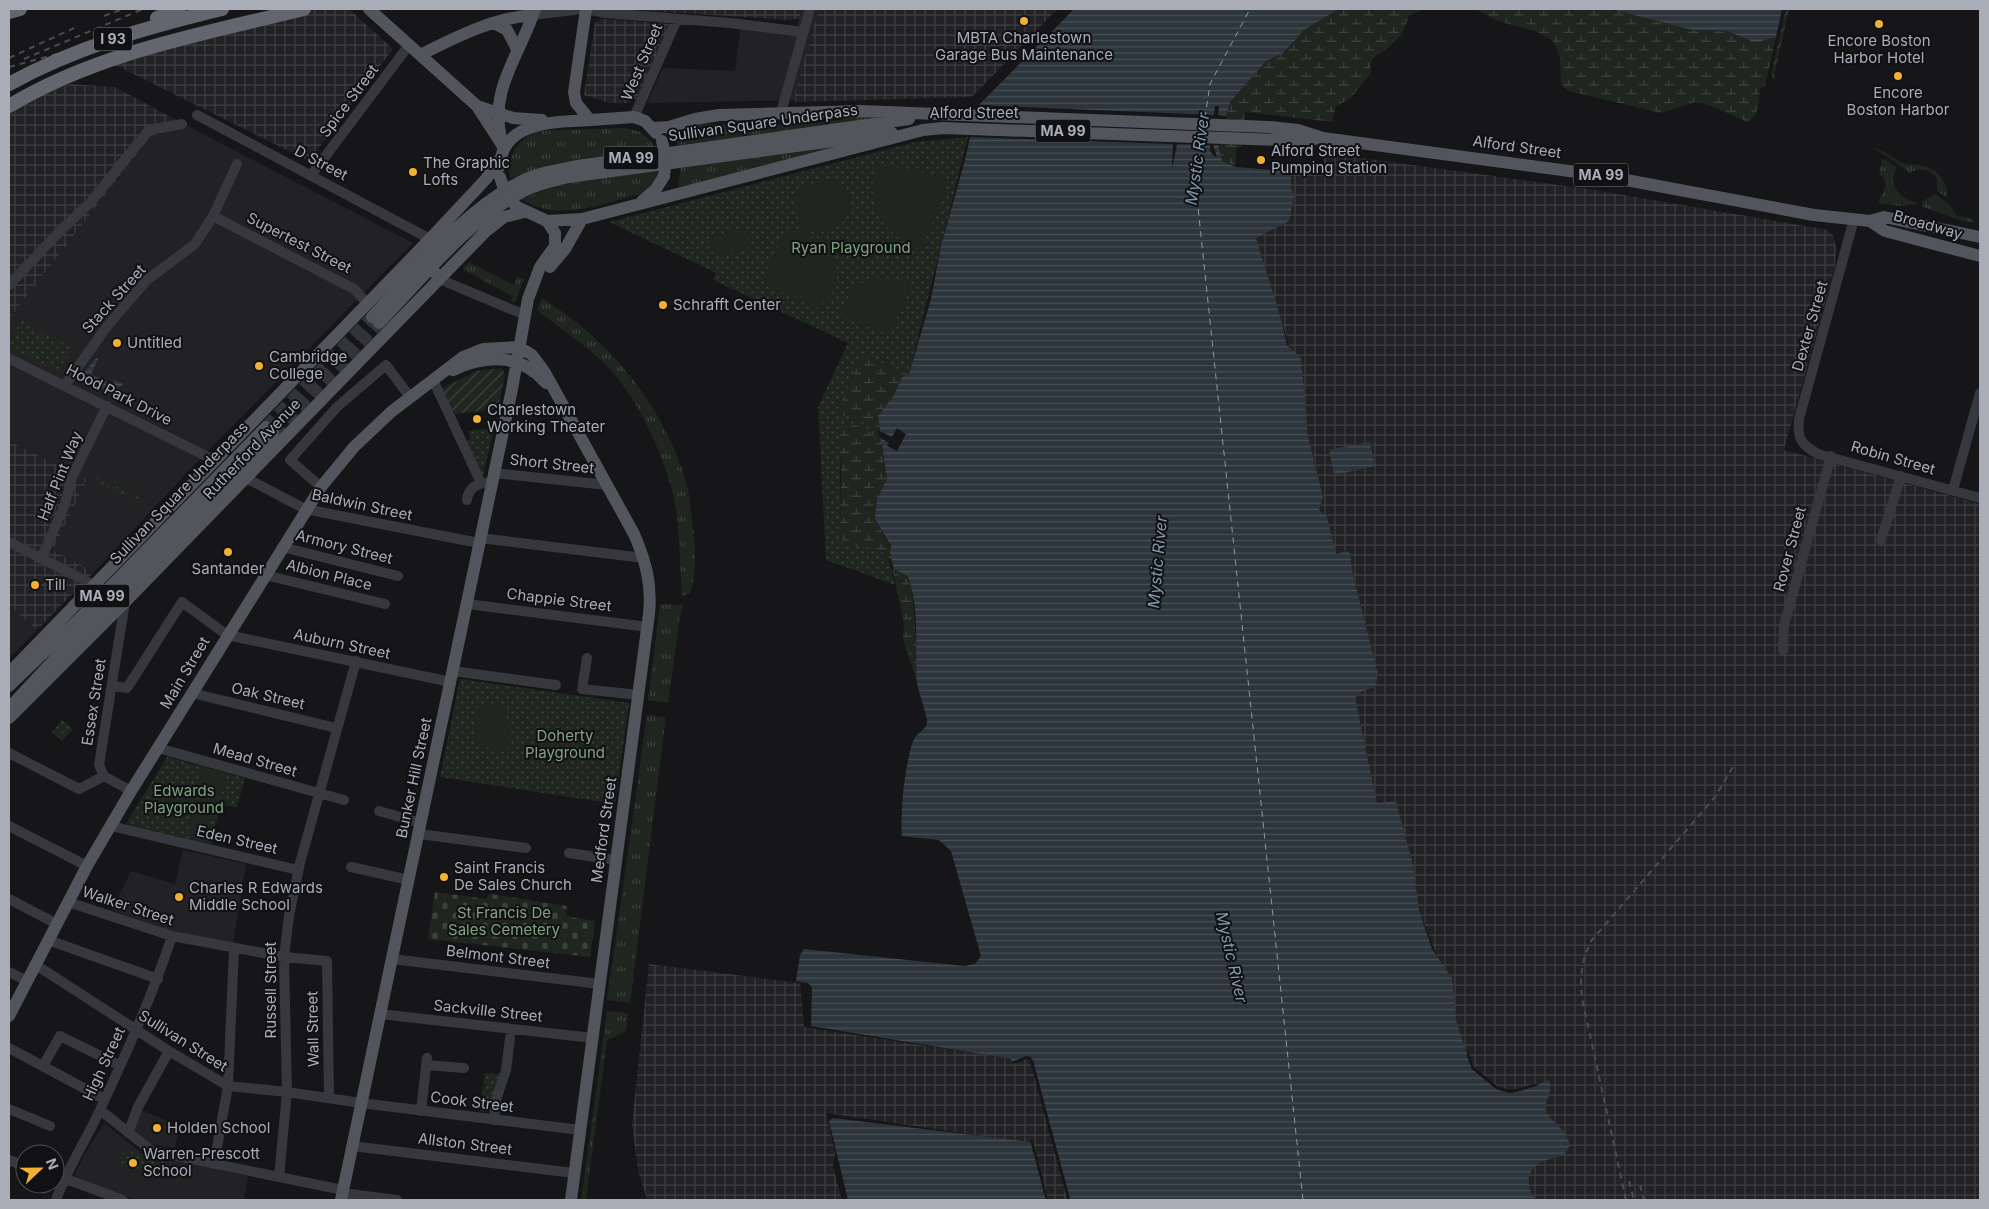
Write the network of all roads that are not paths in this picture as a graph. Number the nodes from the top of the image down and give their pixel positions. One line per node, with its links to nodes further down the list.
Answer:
1 (20, 9): 9 (highway)
2 (179, 9): 17 (highway, I 93, bridge)
3 (202, 9): 18 (highway, I 93, bridge)
4 (222, 9): 17 (highway, I 93, bridge)
5 (304, 9): 19 (highway)
6 (369, 9): 14 (main road)
7 (585, 9): 10 (street); 11 (street); 26 (main road)
8 (810, 9): 13 (street)
9 (9, 12)
10 (534, 12): 12 (main road); 15 (main road)
11 (677, 19): 13 (street); 25 (street, West Street)
12 (494, 23): 15 (main road); 16 (main road)
13 (804, 32): 21 (street)
14 (409, 45): 16 (main road); 34 (street, Spice Street)
15 (517, 48): 22 (main road)
16 (420, 55): 20 (main road)
17 (9, 83)
18 (9, 91)
19 (9, 106)
20 (477, 106): 22 (main road); 32 (main road)
21 (781, 112): 24 (main road, Alford Street); 29 (main road, Alford Street)
22 (497, 113): 27 (main road); 32 (main road)
23 (197, 114): 34 (street, D Street)
24 (943, 114): 30 (main road, Sullivan Square Underpass / MA 99); 31 (main road, Alford Street / MA 99)
25 (634, 117): 26 (main road); 29 (main road, Alford Street)
26 (590, 120): 27 (main road)
27 (557, 122): 32 (main road)
28 (182, 124): 47 (street)
29 (652, 128): 35 (main road, Alford Street, bridge)
30 (923, 130): 31 (main road, Alford Street / MA 99); 35 (main road, Alford Street)
31 (1323, 138): 39 (main road, Alford Street / MA 99)
32 (502, 154): 36 (main road, bridge); 43 (main road, Rutherford Avenue)
33 (237, 164): 37 (street, Stack Street)
34 (312, 174): 43 (street, D Street)
35 (635, 204): 38 (main road, Alford Street)
36 (521, 209): 40 (main road, Alford Street); 46 (main road, Rutherford Avenue)
37 (213, 216): 49 (street, Supertest Street); 55 (street, Stack Street)
38 (582, 219): 40 (main road, Alford Street); 48 (main road)
39 (1854, 219): 41 (main road, Broadway / MA 99); 60 (street, Dexter Street)
40 (547, 220): 48 (main road)
41 (1870, 221): 42 (main road, Broadway / MA 99); 44 (main road, Broadway / MA 99)
42 (1980, 237)
43 (430, 239): 45 (main road, Rutherford Avenue)
44 (1980, 256)
45 (413, 260): 46 (main road, bridge); 49 (main road, Rutherford Avenue)
46 (438, 277): 50 (street); 64 (main road, Rutherford Avenue)
47 (9, 285)
48 (532, 288): 50 (main road)
49 (366, 303): 62 (main road, Rutherford Avenue)
50 (525, 314): 51 (main road)
51 (519, 348): 53 (main road); 54 (main road, Main Street); 57 (main road, Medford Street)
52 (10, 358): 55 (street, Hood Park Drive)
53 (517, 362): 54 (main road, Main Street); 57 (main road, Medford Street); 65 (main road, Bunker Hill Street)
54 (433, 380): 58 (main road, Main Street); 65 (street)
55 (65, 385): 59 (street, Hood Park Drive)
56 (1980, 393): 68 (street)
57 (557, 396): 66 (main road, Medford Street)
58 (410, 397): 67 (main road, Main Street); 67 (street)
59 (107, 406): 62 (street, Hood Park Drive); 77 (street, Half Pint Way)
60 (1801, 441): 61 (street, Robin Street)
61 (1831, 456): 63 (street, Robin Street); 86 (street, Rover Street)
62 (214, 460): 80 (main road, Rutherford Avenue)
63 (1901, 476): 68 (street, Robin Street); 72 (street)
64 (246, 478): 71 (street, Baldwin Street); 81 (main road, Rutherford Avenue)
65 (489, 480): 66 (street, Short Street); 70 (street); 73 (main road, Bunker Hill Street)
66 (607, 485): 76 (main road, Medford Street)
67 (321, 487): 71 (main road, Main Street)
68 (1953, 490): 69 (street, Robin Street)
69 (1980, 498)
70 (466, 500)
71 (305, 509): 73 (street, Baldwin Street); 75 (main road, Main Street)
72 (1881, 540)
73 (480, 541): 76 (street, Baldwin Street); 83 (main road, Bunker Hill Street)
74 (9, 542): 77 (street)
75 (282, 547): 78 (main road, Main Street); 79 (street, Armory Street)
76 (644, 558): 84 (main road, Medford Street)
77 (41, 559): 80 (street)
78 (265, 574): 82 (street, Albion Place); 85 (main road, Main Street)
79 (398, 576)
80 (94, 585): 89 (main road, Rutherford Avenue)
81 (125, 602): 93 (street, Essex Street); 97 (main road, Rutherford Avenue)
82 (386, 604)
83 (467, 604): 84 (street, Chappie Street); 90 (main road, Bunker Hill Street)
84 (648, 627): 95 (main road, Medford Street)
85 (227, 635): 88 (street, Auburn Street); 93 (street); 94 (main road, Main Street)
86 (1783, 650)
87 (587, 658): 95 (street)
88 (356, 661): 90 (street, Auburn Street); 98 (street, Russell Street)
89 (9, 673)
90 (452, 677): 91 (street, Auburn Street); 108 (main road, Bunker Hill Street)
91 (556, 685)
92 (9, 686): 96 (main road, Sullivan Square Underpass / MA 99)
93 (112, 686): 101 (street, Essex Street)
94 (192, 693): 98 (street, Oak Street); 99 (main road, Main Street)
95 (639, 695): 111 (main road, Medford Street)
96 (9, 709)
97 (9, 718)
98 (336, 728): 103 (street, Russell Street)
99 (158, 748): 102 (main road, Main Street); 103 (street, Mead Street)
100 (9, 753): 101 (street)
101 (104, 776): 102 (street)
102 (131, 791): 107 (main road, Main Street)
103 (318, 793): 104 (street, Mead Street); 114 (street, Russell Street)
104 (344, 800)
105 (379, 811): 108 (street)
106 (9, 826): 112 (street)
107 (111, 826): 112 (main road, Main Street); 114 (street, Eden Street)
108 (420, 828): 109 (street); 115 (main road, Bunker Hill Street)
109 (526, 848)
110 (569, 853): 111 (street)
111 (616, 860): 129 (main road, Medford Street)
112 (87, 866): 117 (main road, Main Street)
113 (351, 867): 115 (street)
114 (298, 870): 122 (street, Russell Street)
115 (409, 880): 123 (main road, Bunker Hill Street)
116 (9, 899): 118 (street)
117 (68, 902): 118 (main road, Main Street); 119 (street, Walker Street)
118 (56, 924): 120 (main road, Main Street)
119 (172, 936): 121 (street, Walker Street); 127 (street, High Street)
120 (48, 940): 125 (main road, Main Street); 127 (street)
121 (234, 949): 122 (street, Walker Street); 140 (street)
122 (284, 957): 124 (street, Walker Street); 141 (street, Russell Street)
123 (392, 959): 129 (street, Belmont Street); 130 (main road, Bunker Hill Street)
124 (327, 961): 142 (street, Wall Street)
125 (36, 965): 128 (main road, Main Street); 132 (street, Sullivan Street)
126 (9, 972): 128 (street)
127 (158, 979): 132 (street, High Street)
128 (27, 981): 131 (main road, Main Street)
129 (600, 984): 134 (main road, Medford Street)
130 (380, 1014): 134 (street, Sackville Street); 144 (main road, Bunker Hill Street)
131 (9, 1016)
132 (136, 1030): 136 (street, Sullivan Street); 137 (street, High Street)
133 (510, 1038): 148 (street)
134 (593, 1038): 150 (main road, Medford Street)
135 (9, 1048): 138 (street)
136 (169, 1051): 140 (street, Sullivan Street); 151 (street)
137 (119, 1065): 138 (street); 143 (street, High Street)
138 (44, 1066): 143 (street)
139 (464, 1068): 147 (street)
140 (228, 1086): 141 (street, Sullivan Street); 153 (street)
141 (287, 1092): 142 (street, Sullivan Street); 156 (street, Russell Street)
142 (329, 1097): 144 (street, Sullivan Street)
143 (104, 1099): 146 (street, High Street)
144 (361, 1103): 147 (street, Cook Street); 152 (main road, Bunker Hill Street)
145 (9, 1109): 149 (street)
146 (100, 1110): 151 (street); 154 (street, High Street)
147 (421, 1111): 148 (street, Cook Street)
148 (494, 1120): 150 (street, Cook Street)
149 (50, 1126)
150 (580, 1130): 155 (main road, Medford Street)
151 (128, 1133): 153 (street)
152 (352, 1146): 155 (street, Allston Street); 158 (main road, Bunker Hill Street)
153 (214, 1164): 156 (street)
154 (65, 1167)
155 (574, 1173): 161 (main road, Medford Street)
156 (279, 1176): 158 (street)
157 (65, 1179): 159 (street)
158 (342, 1194): 160 (street)
159 (123, 1200)
160 (396, 1200)
161 (571, 1200)

